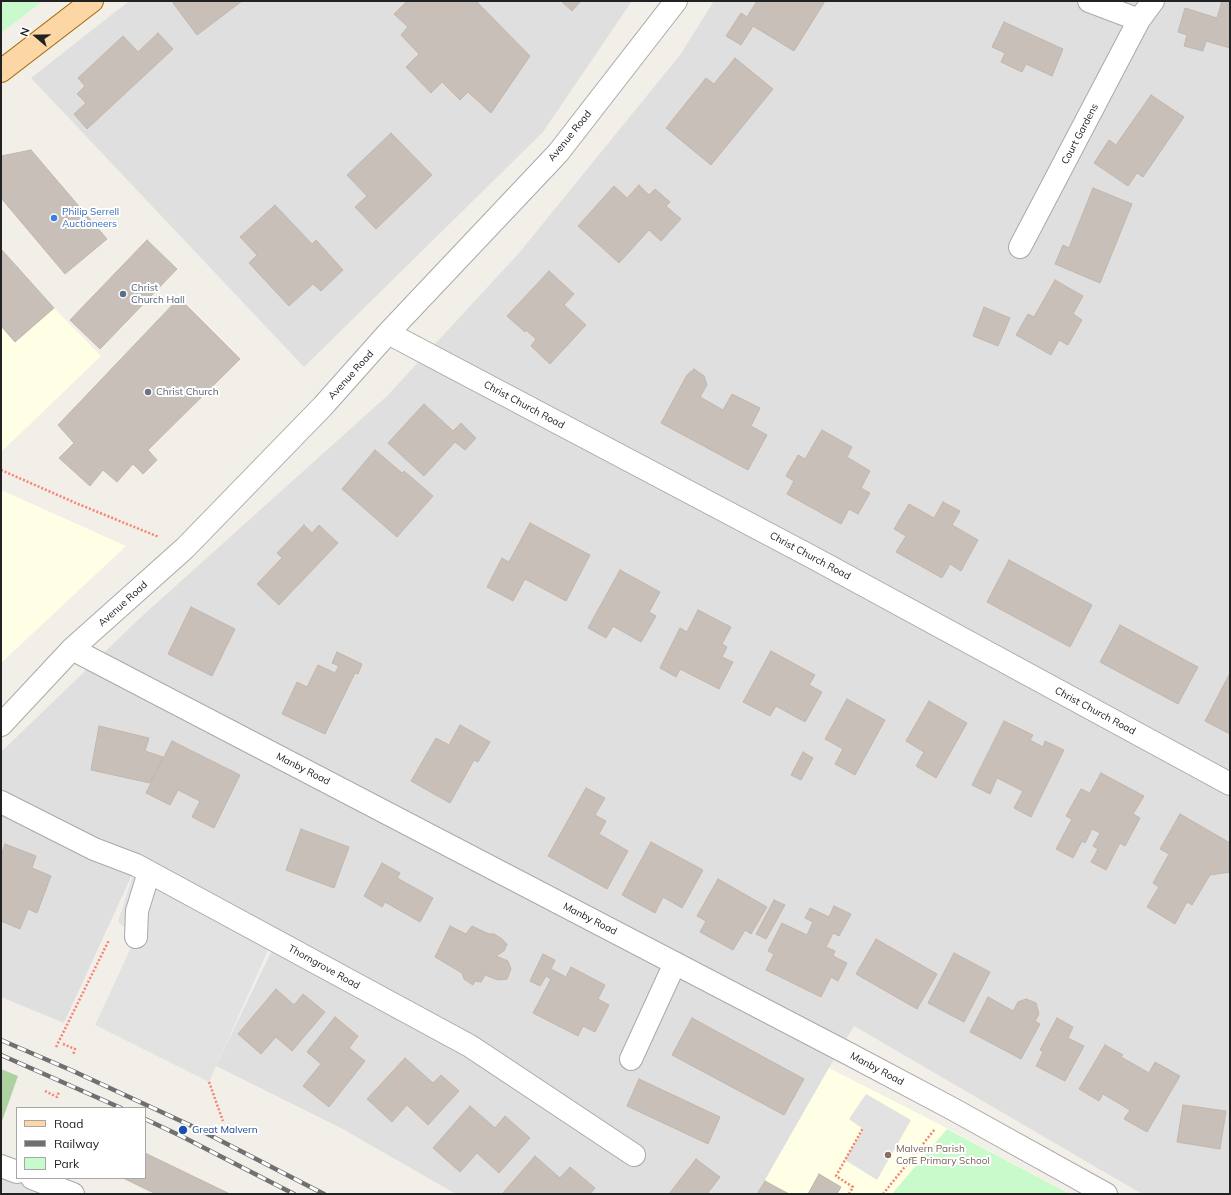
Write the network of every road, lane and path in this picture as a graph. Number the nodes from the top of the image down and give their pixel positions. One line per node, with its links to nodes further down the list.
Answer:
1 (92, 1): 6 (main road)
2 (676, 1): 8 (street, Avenue Road)
3 (1089, 1): 5 (street)
4 (1153, 1): 5 (street, Court Gardens)
5 (1140, 20): 7 (street, Court Gardens)
6 (1, 71)
7 (1020, 247)
8 (388, 333): 10 (street, Avenue Road); 13 (street, Christ Church Road)
9 (1, 470): 10 (path)
10 (185, 548): 11 (street, Avenue Road)
11 (72, 649): 12 (street, Avenue Road); 17 (street, Manby Road)
12 (1, 725)
13 (1230, 784)
14 (1, 802): 15 (street, Thorngrove Road)
15 (149, 872): 16 (street); 28 (street, Thorngrove Road)
16 (136, 937): 19 (path)
17 (675, 963): 21 (street); 25 (street, Manby Road)
18 (63, 1044): 20 (path)
19 (56, 1047)
20 (73, 1055)
21 (631, 1059)
22 (208, 1082): 26 (path)
23 (45, 1091): 24 (path)
24 (59, 1092)
25 (951, 1108): 34 (path); 35 (street, Manby Road)
26 (223, 1121)
27 (863, 1128): 33 (path)
28 (634, 1155)
29 (1, 1166): 30 (street)
30 (16, 1172)
31 (35, 1179): 32 (street)
32 (73, 1194)
33 (849, 1194)
34 (883, 1194)
35 (1106, 1194)

